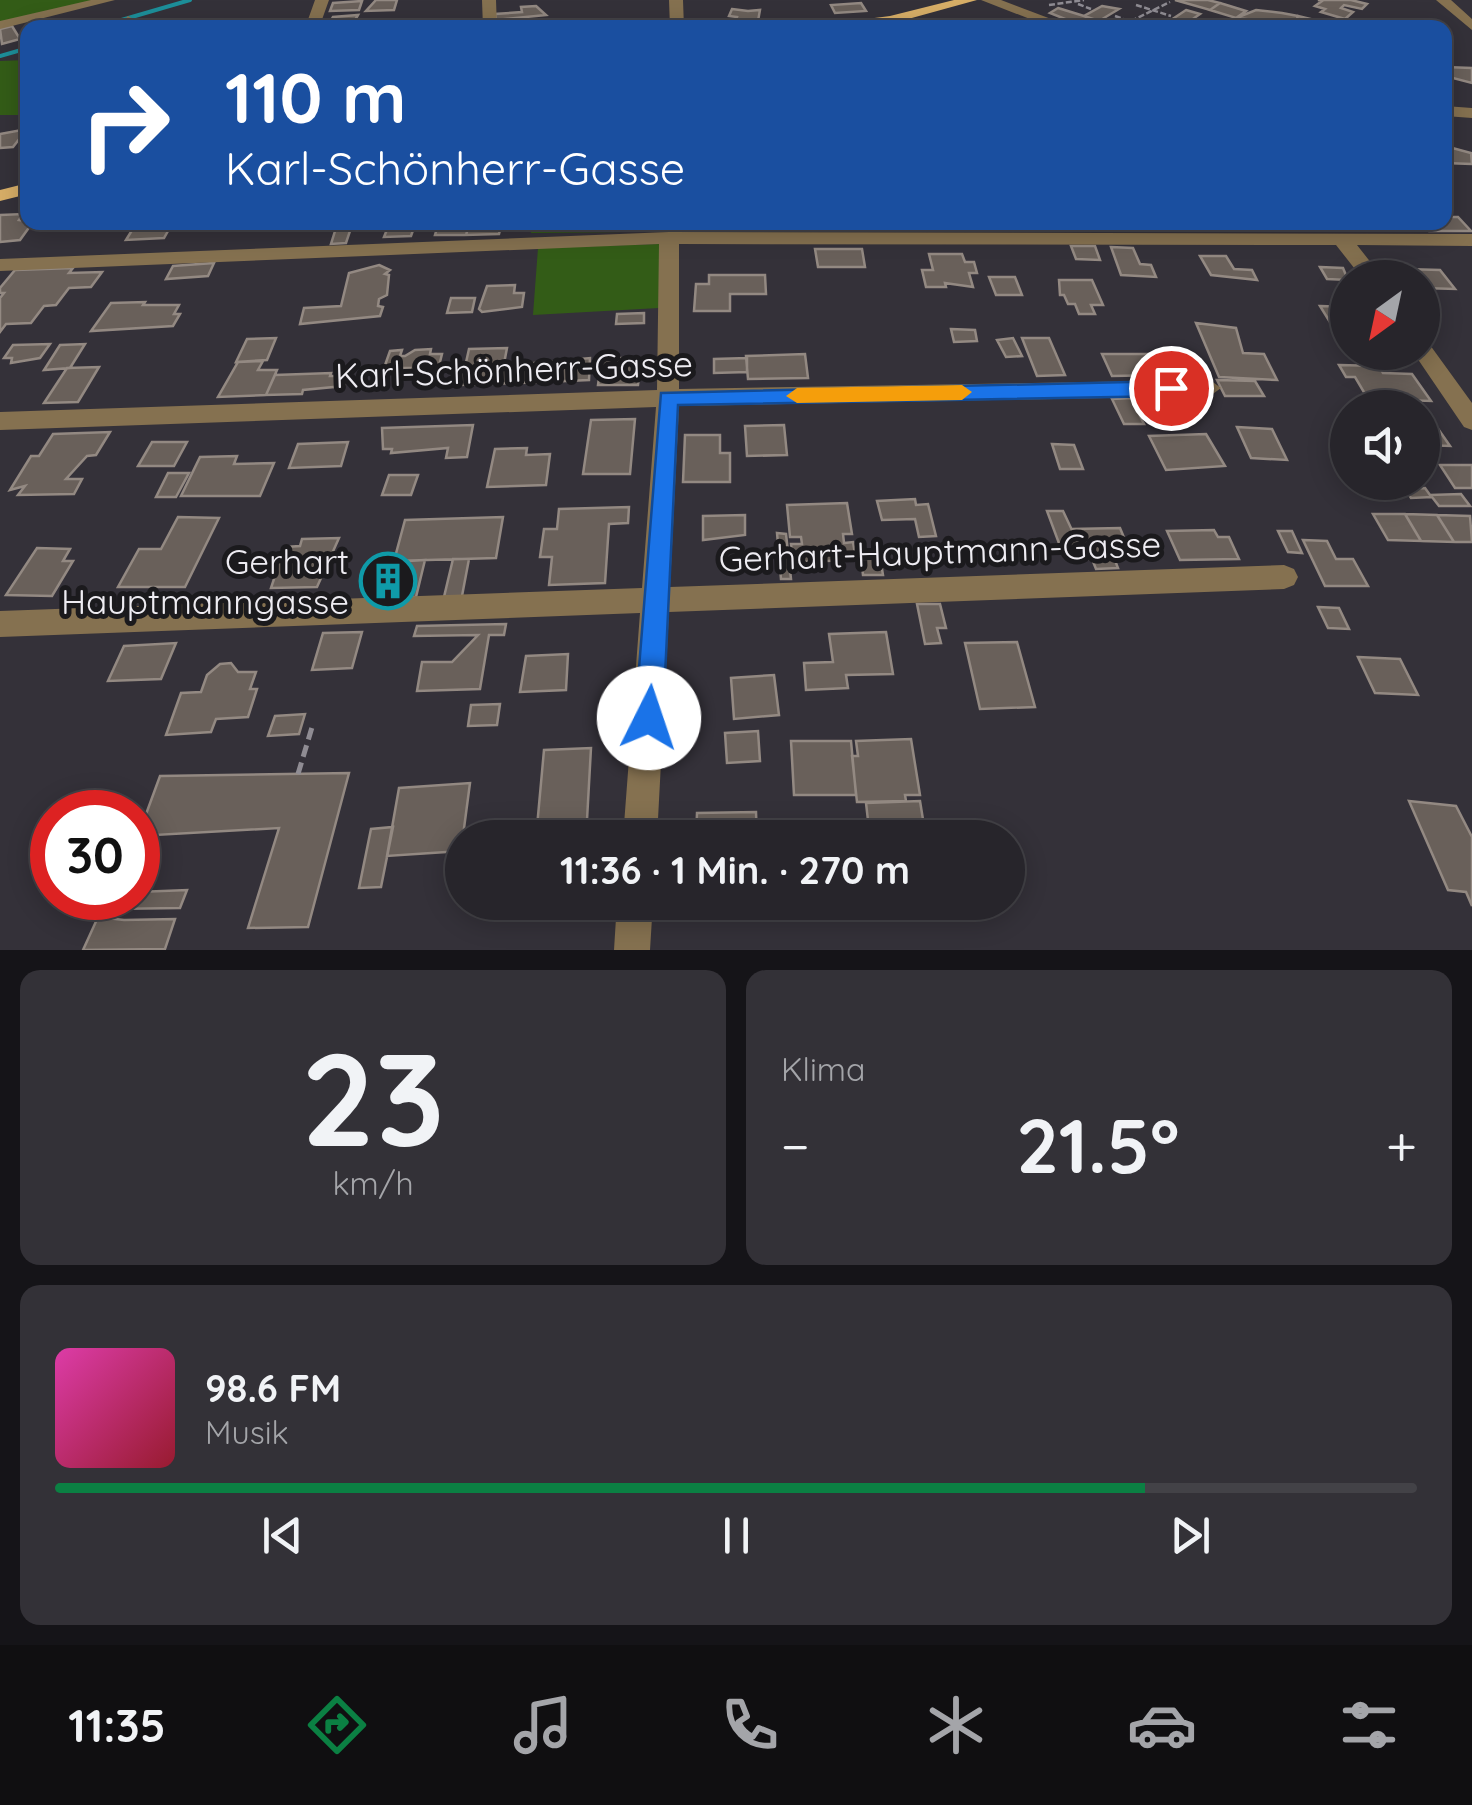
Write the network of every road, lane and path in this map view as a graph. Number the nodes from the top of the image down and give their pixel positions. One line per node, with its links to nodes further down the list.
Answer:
1 (108, 0): 15 (street)
2 (970, 0): 16 (main road)
3 (988, 0): 12 (street)
4 (1058, 0): 8 (path); 12 (path)
5 (1084, 0): 8 (path)
6 (1443, 0): 20 (street)
7 (1170, 2): 11 (path)
8 (1078, 4): 10 (path)
9 (1136, 5): 11 (path)
10 (1092, 9)
11 (1150, 10): 14 (path); 19 (path)
12 (1032, 16): 17 (street)
13 (1115, 16): 18 (path)
14 (1171, 16)
15 (22, 20)
16 (890, 20)
17 (1044, 20)
18 (1125, 20)
19 (1133, 20)
20 (1472, 26)
21 (668, 238): 23 (street); 25 (street); 28 (street)
22 (1472, 240): 23 (street)
23 (1343, 241): 24 (street)
24 (1358, 260)
25 (0, 265)
26 (1436, 370): 30 (street)
27 (1210, 388): 28 (street, Karl-Schönherr-Gasse)
28 (668, 398): 29 (street, Karl-Schönherr-Gasse); 32 (street)
29 (0, 422)
30 (1472, 422)
31 (1284, 577): 32 (street, Gerhart-Hauptmann-Gasse)
32 (658, 599): 33 (street, Gerhart-Hauptmann-Gasse); 36 (street)
33 (0, 624)
34 (312, 724): 35 (path)
35 (298, 774)
36 (641, 820)
37 (634, 920): 38 (street)
38 (632, 950)

